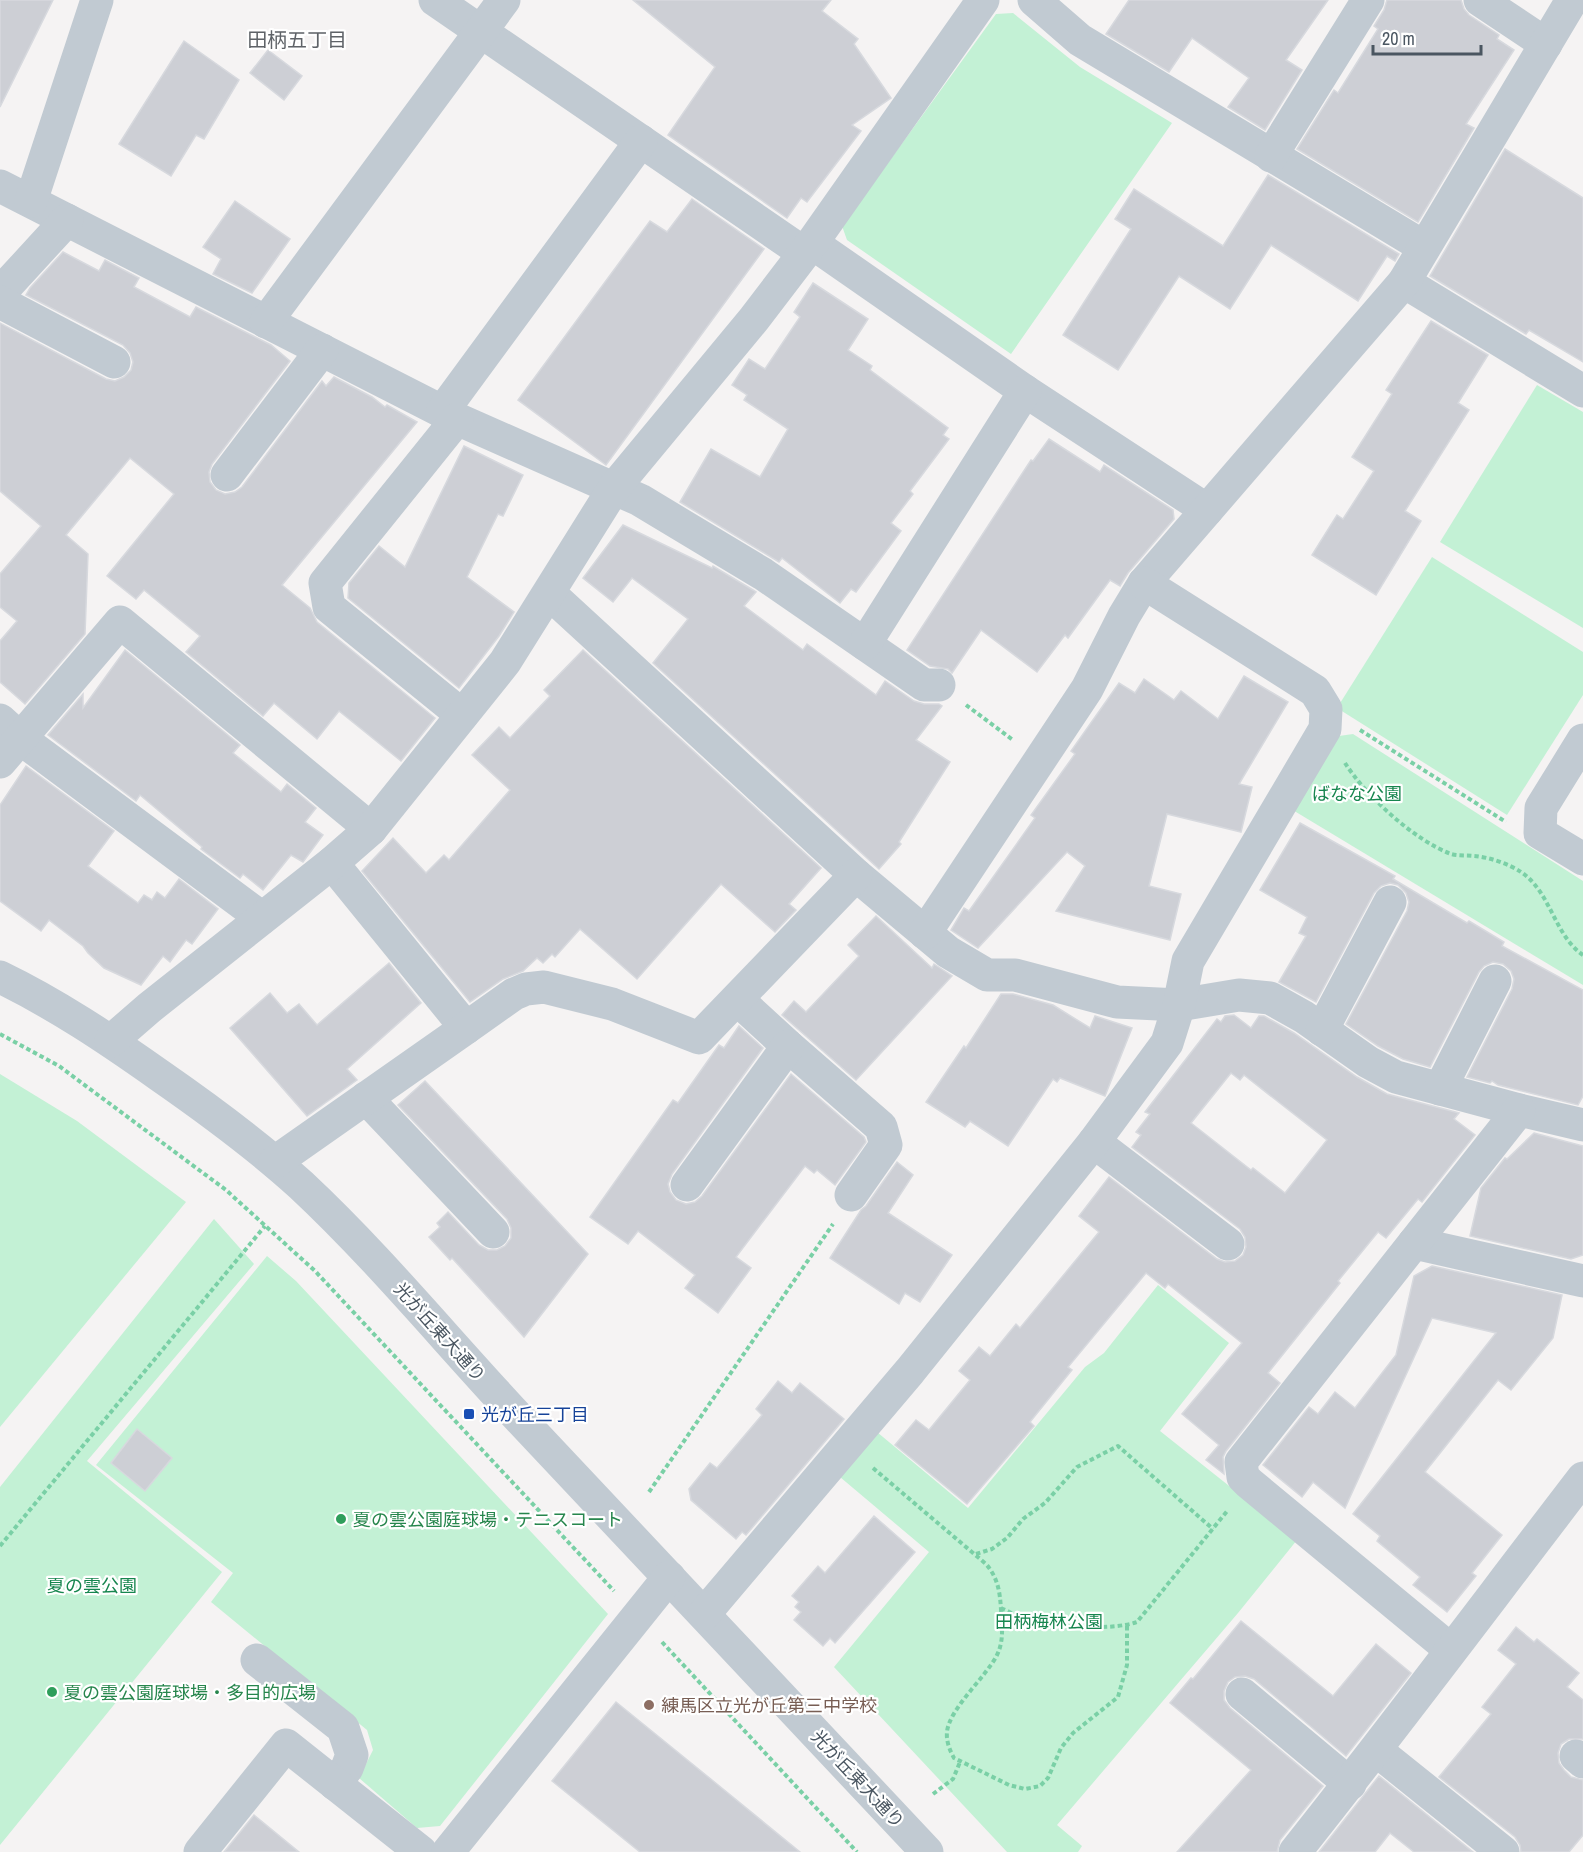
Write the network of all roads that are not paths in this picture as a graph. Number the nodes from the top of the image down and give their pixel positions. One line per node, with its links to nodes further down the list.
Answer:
1 (97, 0): 14 (street)
2 (435, 0): 9 (street)
3 (504, 0): 9 (street)
4 (983, 0): 17 (street)
5 (1034, 0): 12 (street)
6 (1368, 0): 12 (street)
7 (1480, 0): 10 (street)
8 (1572, 0): 10 (street)
9 (481, 31): 11 (street); 21 (street)
10 (1546, 44): 16 (street)
11 (641, 141): 17 (street); 26 (street)
12 (1271, 156): 16 (street)
13 (0, 186): 14 (street)
14 (31, 201): 15 (street)
15 (67, 220): 19 (street); 21 (street)
16 (1424, 247): 18 (street)
17 (808, 248): 24 (street); 28 (street)
18 (1404, 282): 25 (street); 29 (street)
19 (0, 293)
20 (0, 302): 23 (street)
21 (266, 322): 22 (street)
22 (322, 350): 26 (street); 27 (street)
23 (114, 362)
24 (1025, 391): 29 (street); 32 (street)
25 (1583, 391)
26 (450, 416): 28 (street); 34 (street)
27 (226, 474)
28 (614, 488): 31 (street); 32 (street)
29 (1208, 510): 30 (street)
30 (1144, 583): 43 (street); 47 (street)
31 (550, 594): 34 (street); 40 (street)
32 (865, 644): 33 (street)
33 (939, 685)
34 (462, 715): 37 (street)
35 (7, 740): 37 (street); 42 (street)
36 (1583, 740): 38 (street)
37 (371, 828): 39 (street)
38 (1583, 859)
39 (332, 864): 42 (street); 48 (street)
40 (856, 875): 43 (street); 46 (street)
41 (1390, 902): 49 (street)
42 (262, 918): 50 (street)
43 (925, 933): 47 (street)
44 (0, 977): 50 (street, 光が丘東大通り)
45 (1495, 981): 52 (street)
46 (738, 1000): 48 (street); 51 (street)
47 (1179, 1005): 49 (street); 56 (street)
48 (466, 1028): 53 (street)
49 (1322, 1030): 52 (street)
50 (111, 1041): 57 (street, 光が丘東大通り)
51 (788, 1046): 58 (street); 59 (street)
52 (1440, 1089): 54 (street)
53 (366, 1098): 57 (street); 60 (street)
54 (1519, 1110): 55 (street); 61 (street)
55 (1583, 1125)
56 (1094, 1142): 62 (street); 66 (street)
57 (275, 1162): 65 (street, 光が丘東大通り)
58 (687, 1185)
59 (850, 1196)
60 (493, 1232)
61 (1414, 1242): 63 (street); 67 (street)
62 (1228, 1244)
63 (1583, 1281)
64 (1583, 1478): 67 (street)
65 (669, 1577): 66 (street, 光が丘東大通り); 76 (street)
66 (704, 1614): 77 (street, 光が丘東大通り)
67 (1451, 1650): 70 (street)
68 (257, 1660): 71 (street)
69 (1242, 1695): 72 (street)
70 (1376, 1750): 72 (street); 73 (street)
71 (335, 1784): 74 (street); 75 (street)
72 (1350, 1784): 78 (street)
73 (1466, 1841): 79 (street)
74 (200, 1852)
75 (421, 1852)
76 (448, 1852)
77 (927, 1852)
78 (1296, 1852)
79 (1503, 1852)

